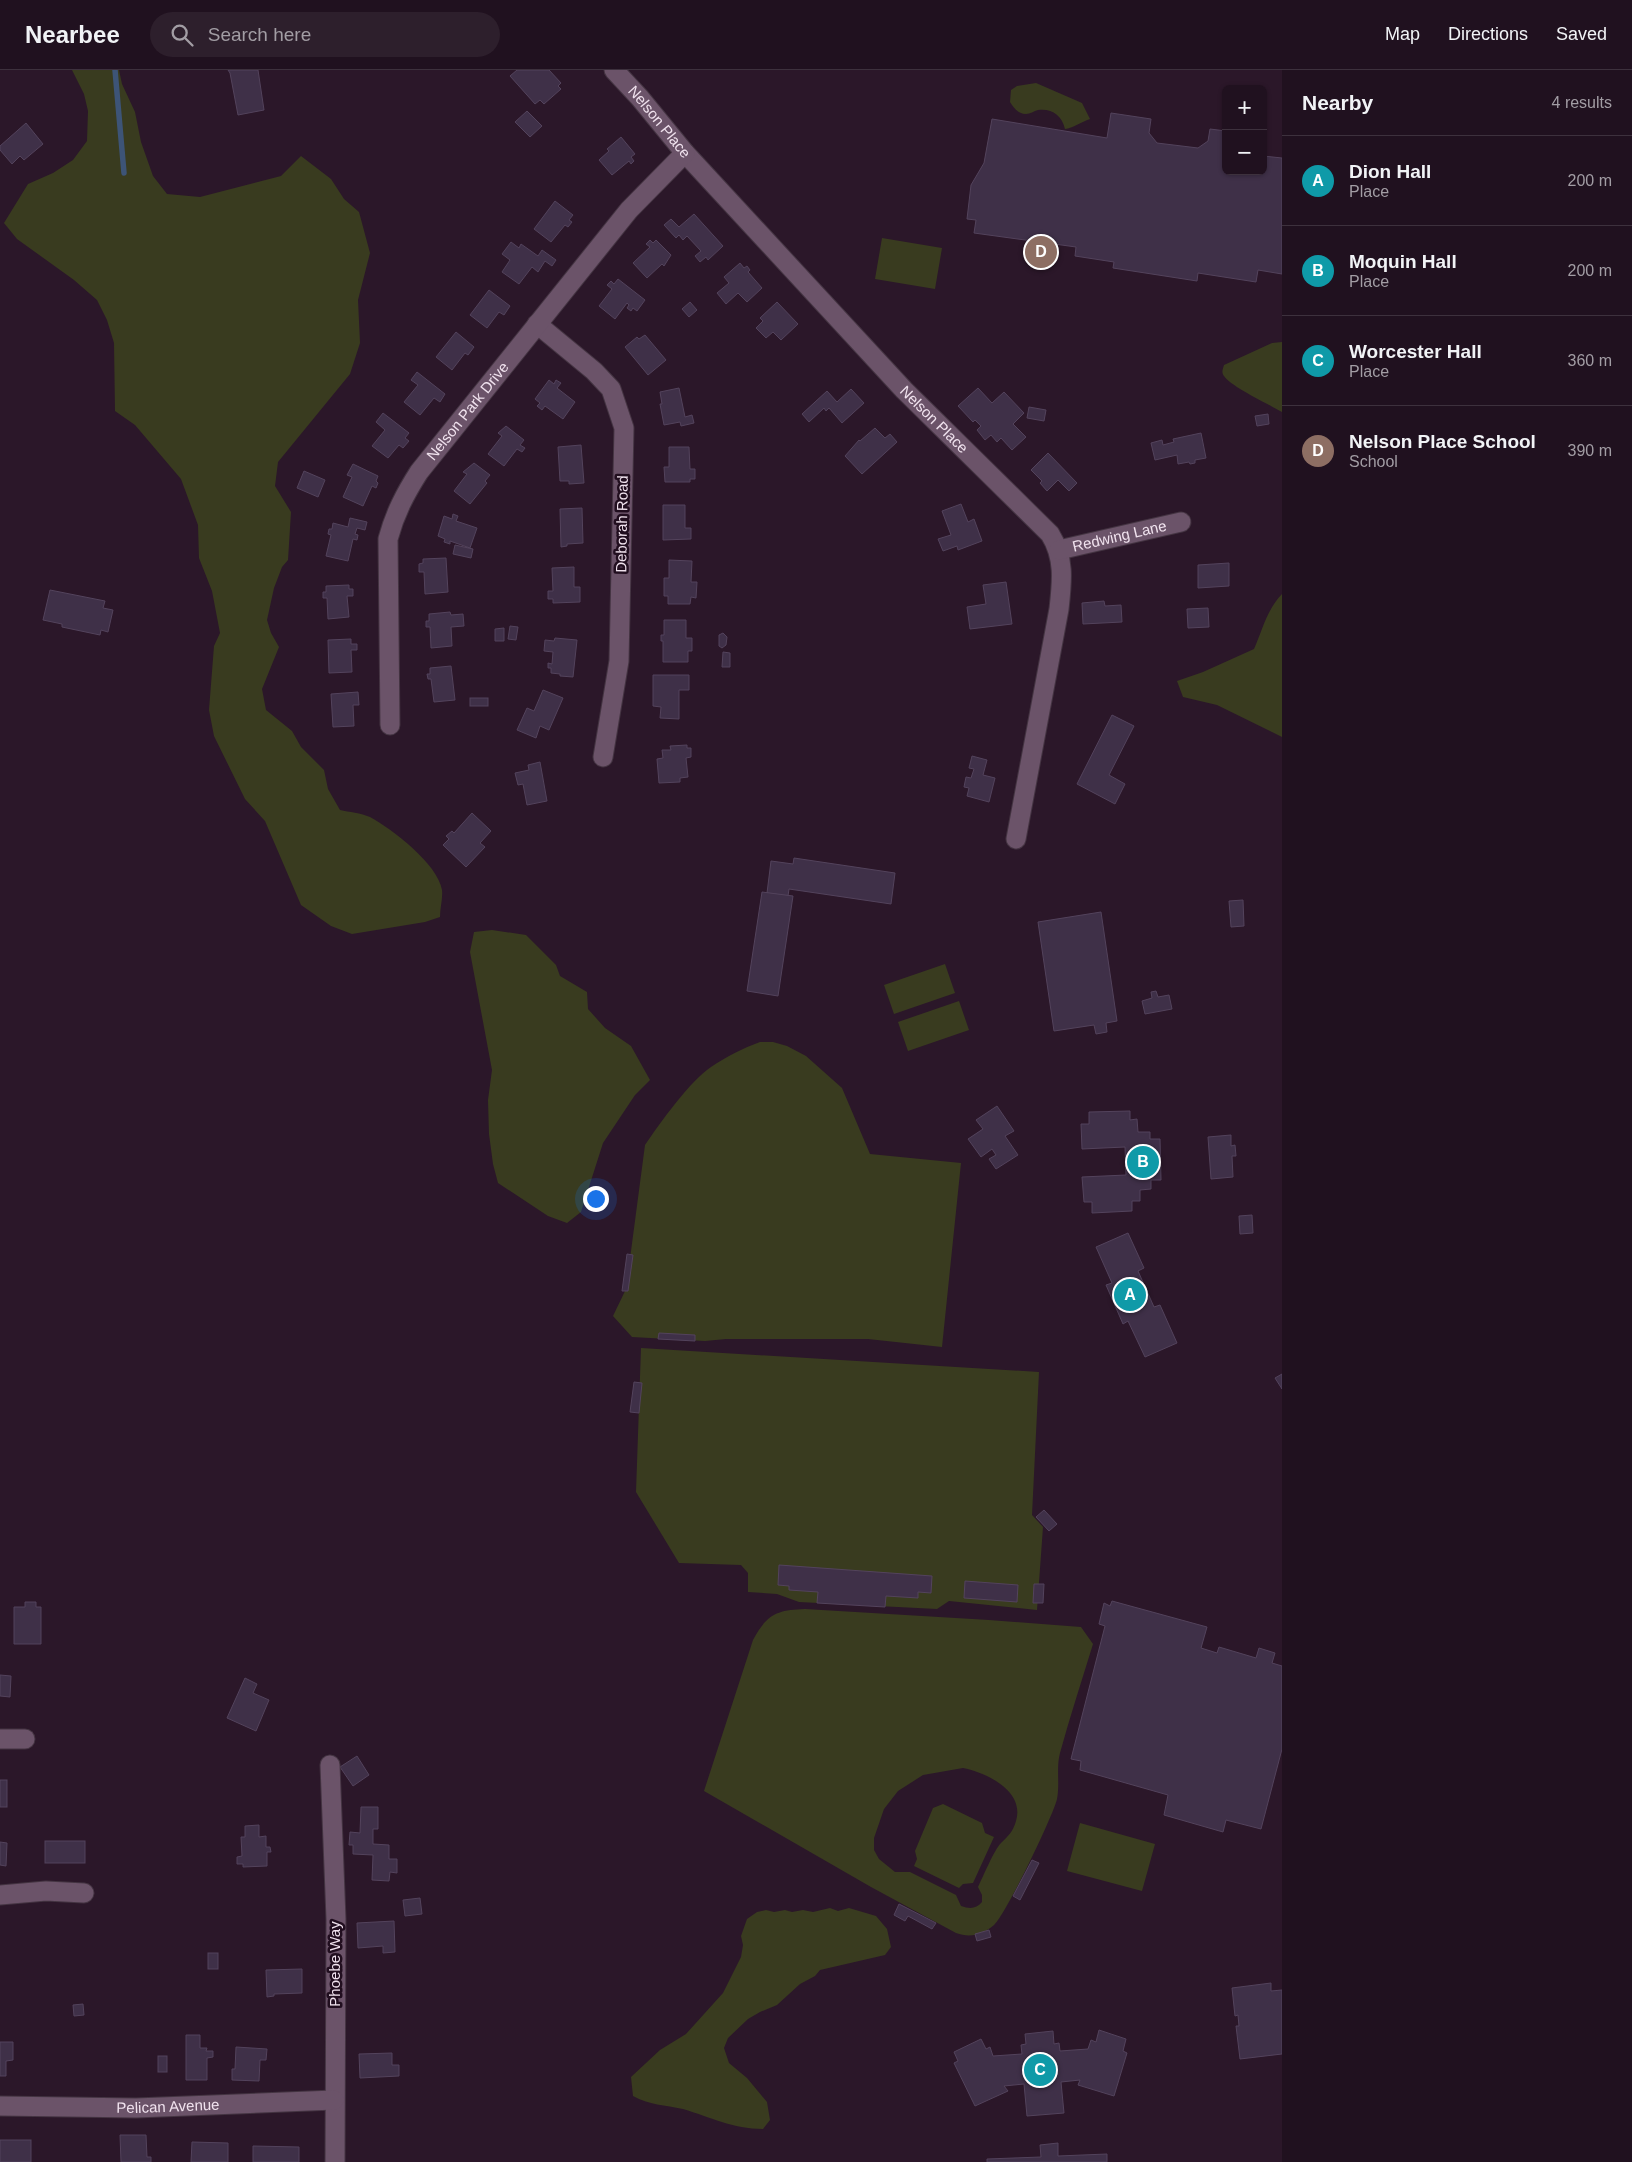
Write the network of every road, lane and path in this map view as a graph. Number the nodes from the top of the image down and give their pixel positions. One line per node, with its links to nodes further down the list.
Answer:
1 (614, 70): 2 (street, Nelson Place)
2 (685, 154): 3 (street, Nelson Park Drive); 5 (street, Nelson Place)
3 (537, 324): 6 (street, Nelson Park Drive); 7 (street, Deborah Road)
4 (1181, 522): 5 (street, Redwing Lane)
5 (1059, 550): 8 (street, Nelson Place)
6 (390, 725)
7 (603, 757)
8 (1016, 838)
9 (0, 1739): 10 (street)
10 (25, 1739)
11 (330, 1765): 14 (street, Phoebe Way)
12 (84, 1893): 13 (street)
13 (0, 1895)
14 (334, 2100): 15 (street, Pelican Avenue); 16 (street, Phoebe Way)
15 (0, 2106)
16 (335, 2162)

